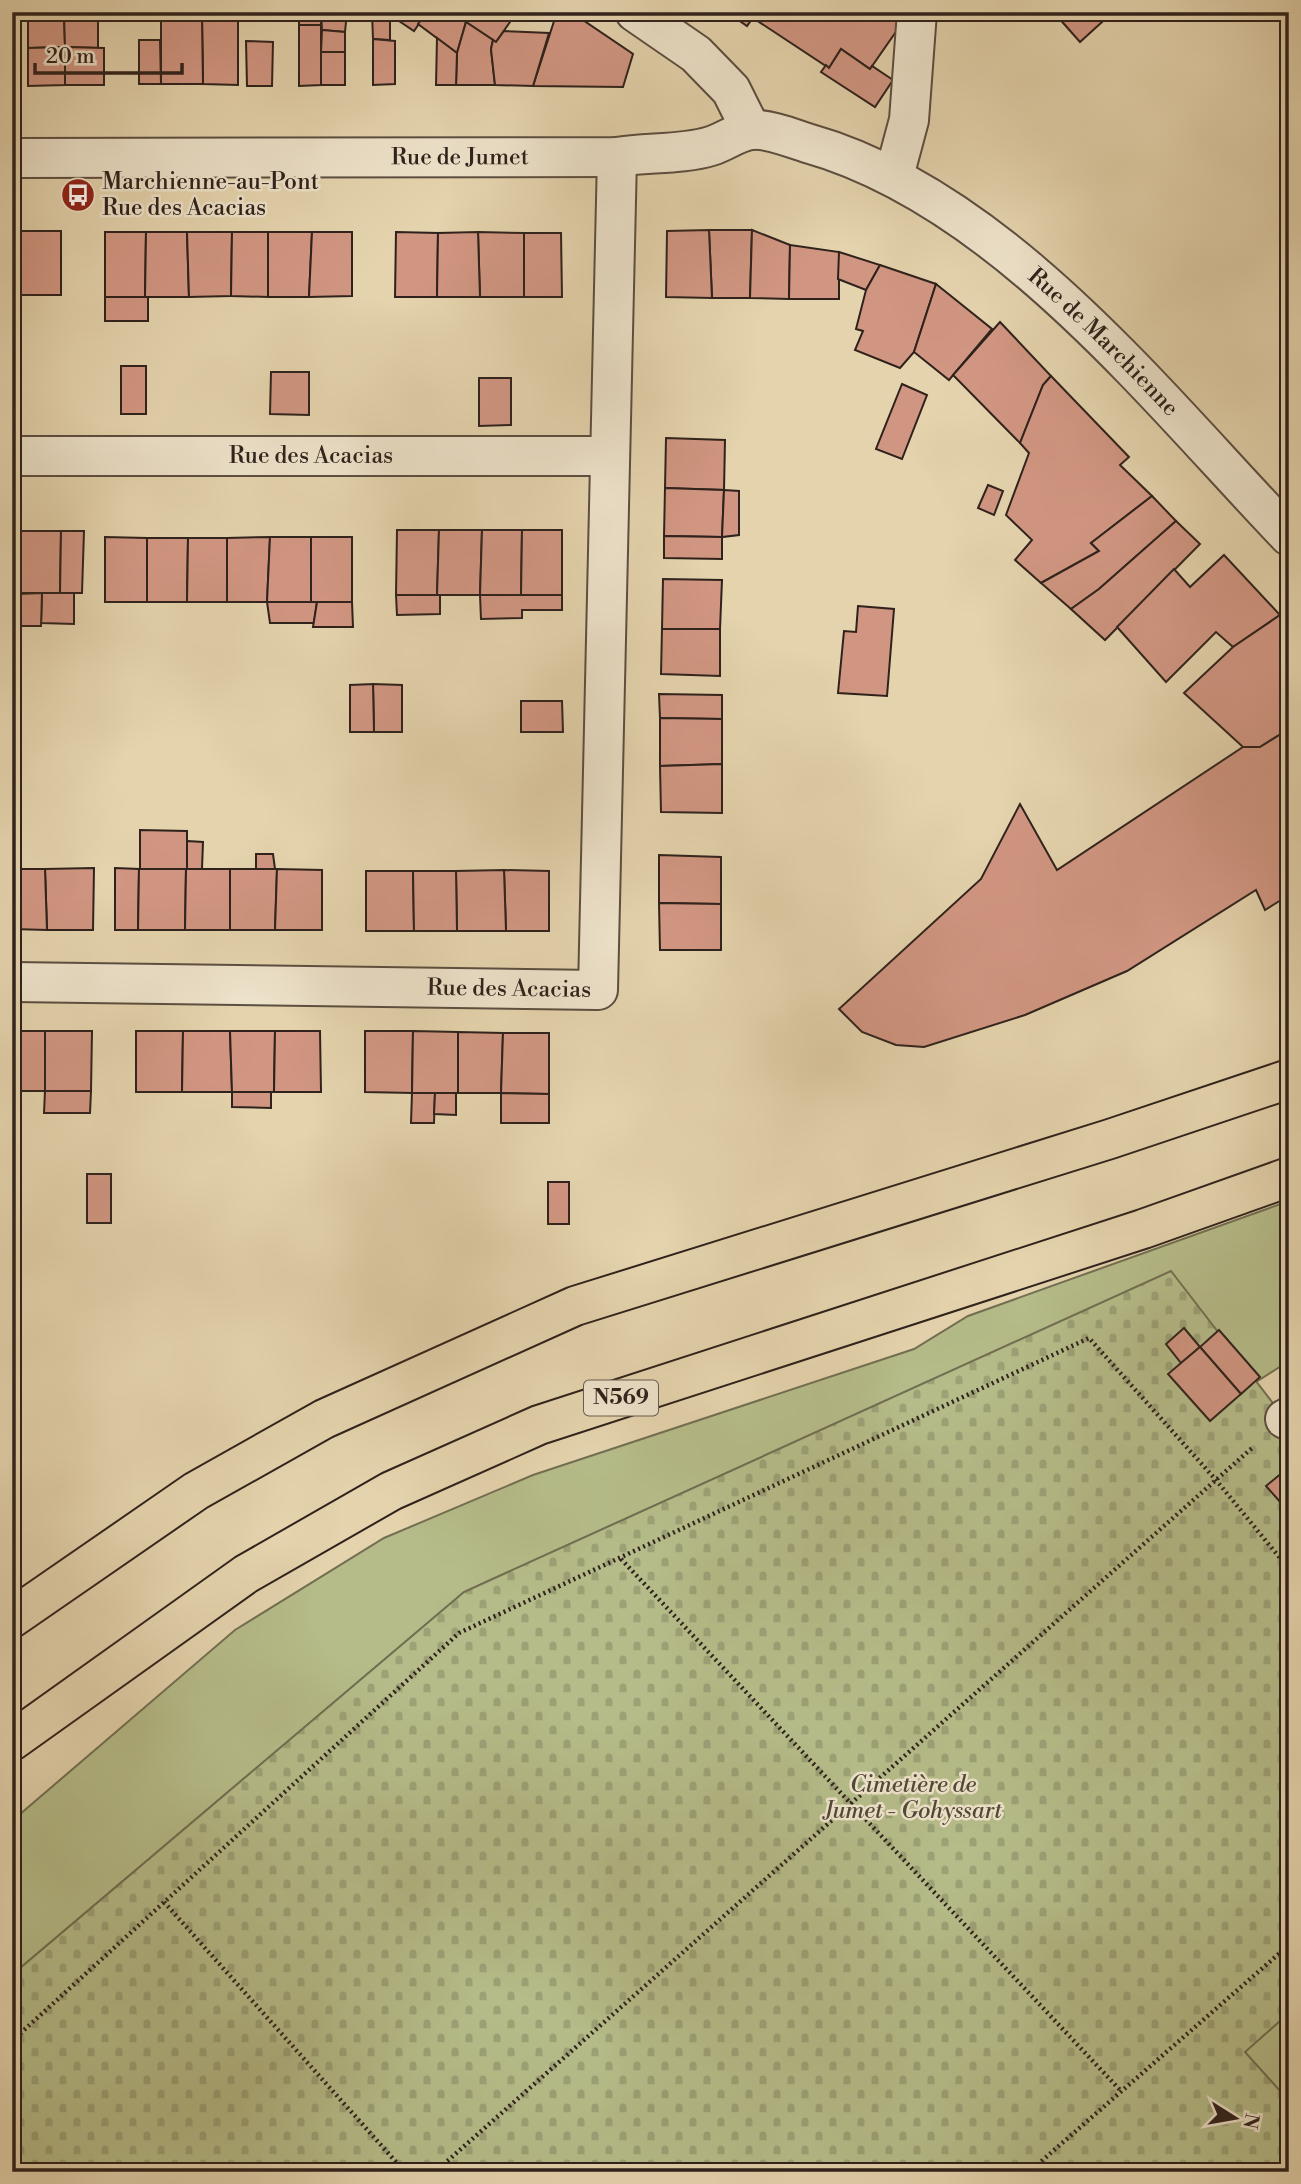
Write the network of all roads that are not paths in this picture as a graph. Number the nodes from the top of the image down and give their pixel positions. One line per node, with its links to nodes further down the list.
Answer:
1 (635, 12): 3 (street)
2 (916, 12): 6 (street)
3 (751, 130): 4 (street, Rue de Jumet); 6 (street)
4 (617, 157): 5 (street, Rue de Jumet); 8 (street, Rue des Acacias)
5 (12, 158)
6 (894, 176): 9 (street, Rue de Marchienne)
7 (12, 456): 8 (street, Rue des Acacias)
8 (610, 456): 10 (street, Rue des Acacias)
9 (1289, 536)
10 (12, 982)
11 (1289, 1079): 13 (highway)
12 (1289, 1177): 14 (highway, N569)
13 (12, 1618)
14 (12, 1741)

